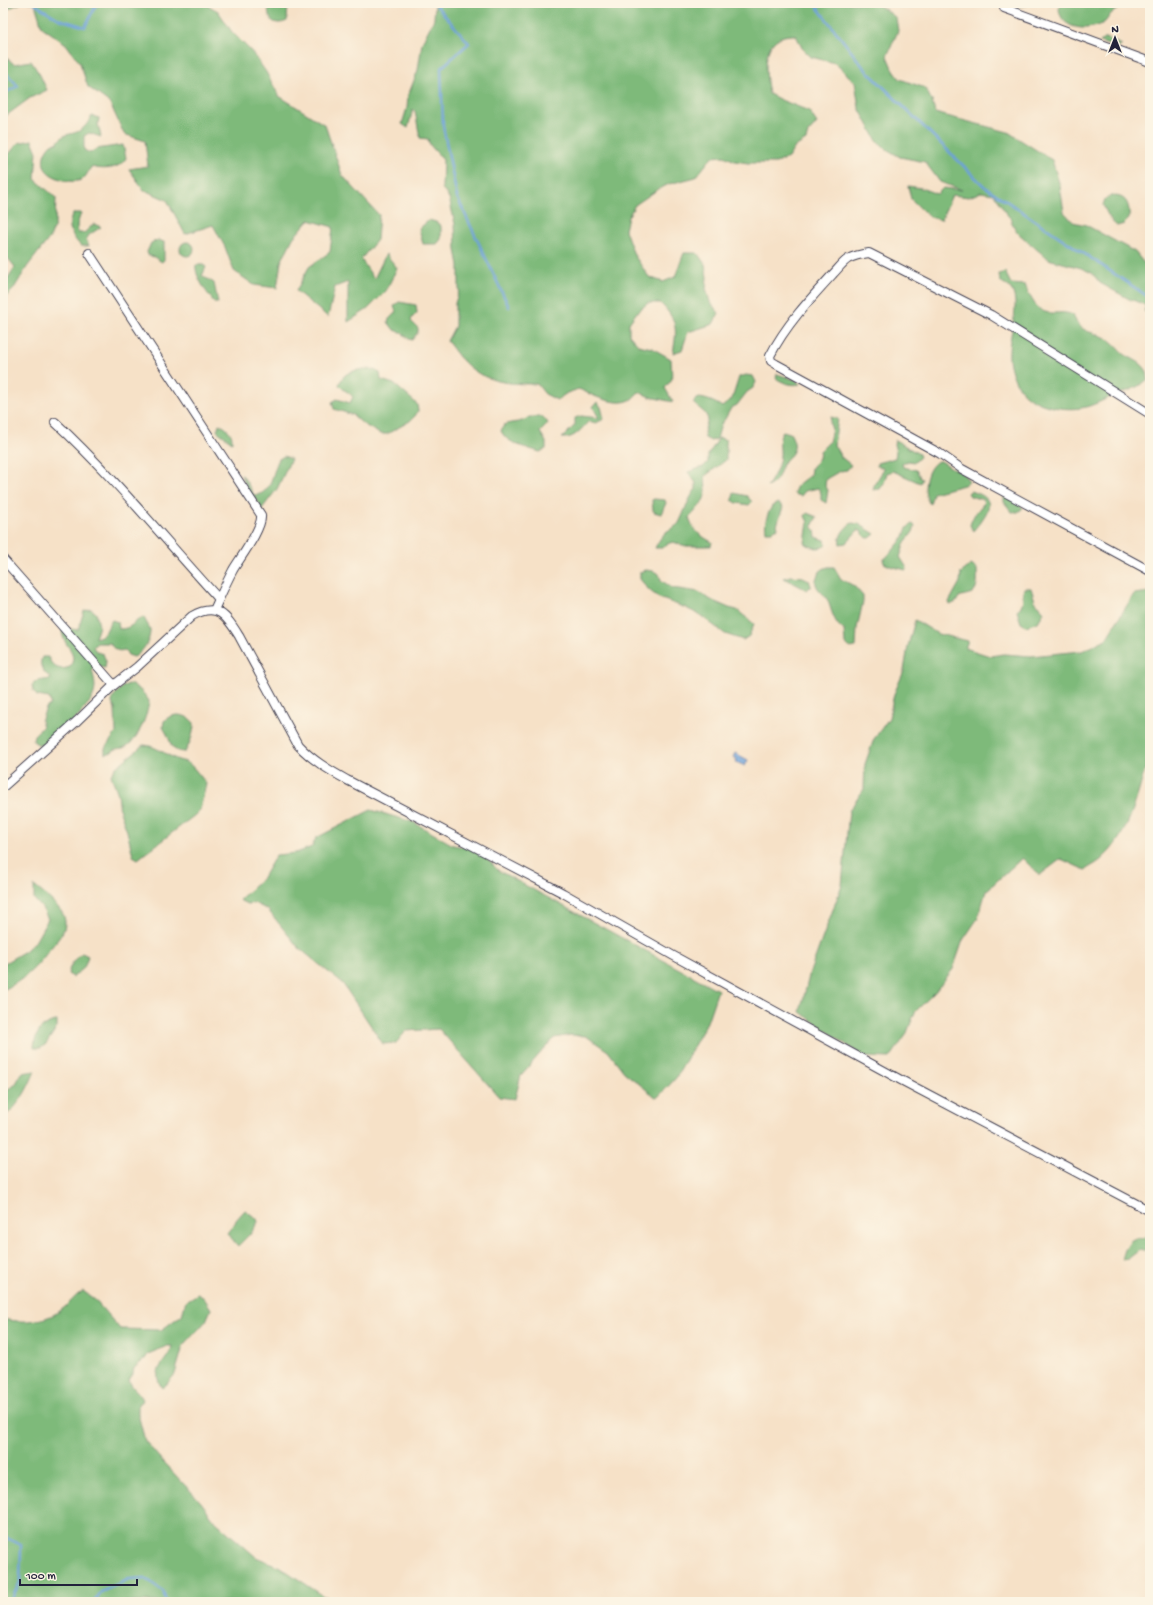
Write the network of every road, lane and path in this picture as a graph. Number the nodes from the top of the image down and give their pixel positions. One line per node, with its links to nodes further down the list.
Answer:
1 (1004, 8): 2 (street)
2 (1150, 62)
3 (89, 253): 8 (street)
4 (1150, 414): 7 (street)
5 (55, 422): 8 (street)
6 (3, 559): 10 (street)
7 (1150, 571)
8 (219, 599): 9 (street)
9 (214, 610): 10 (street); 12 (street)
10 (114, 685): 11 (street)
11 (3, 787)
12 (1150, 1211)

